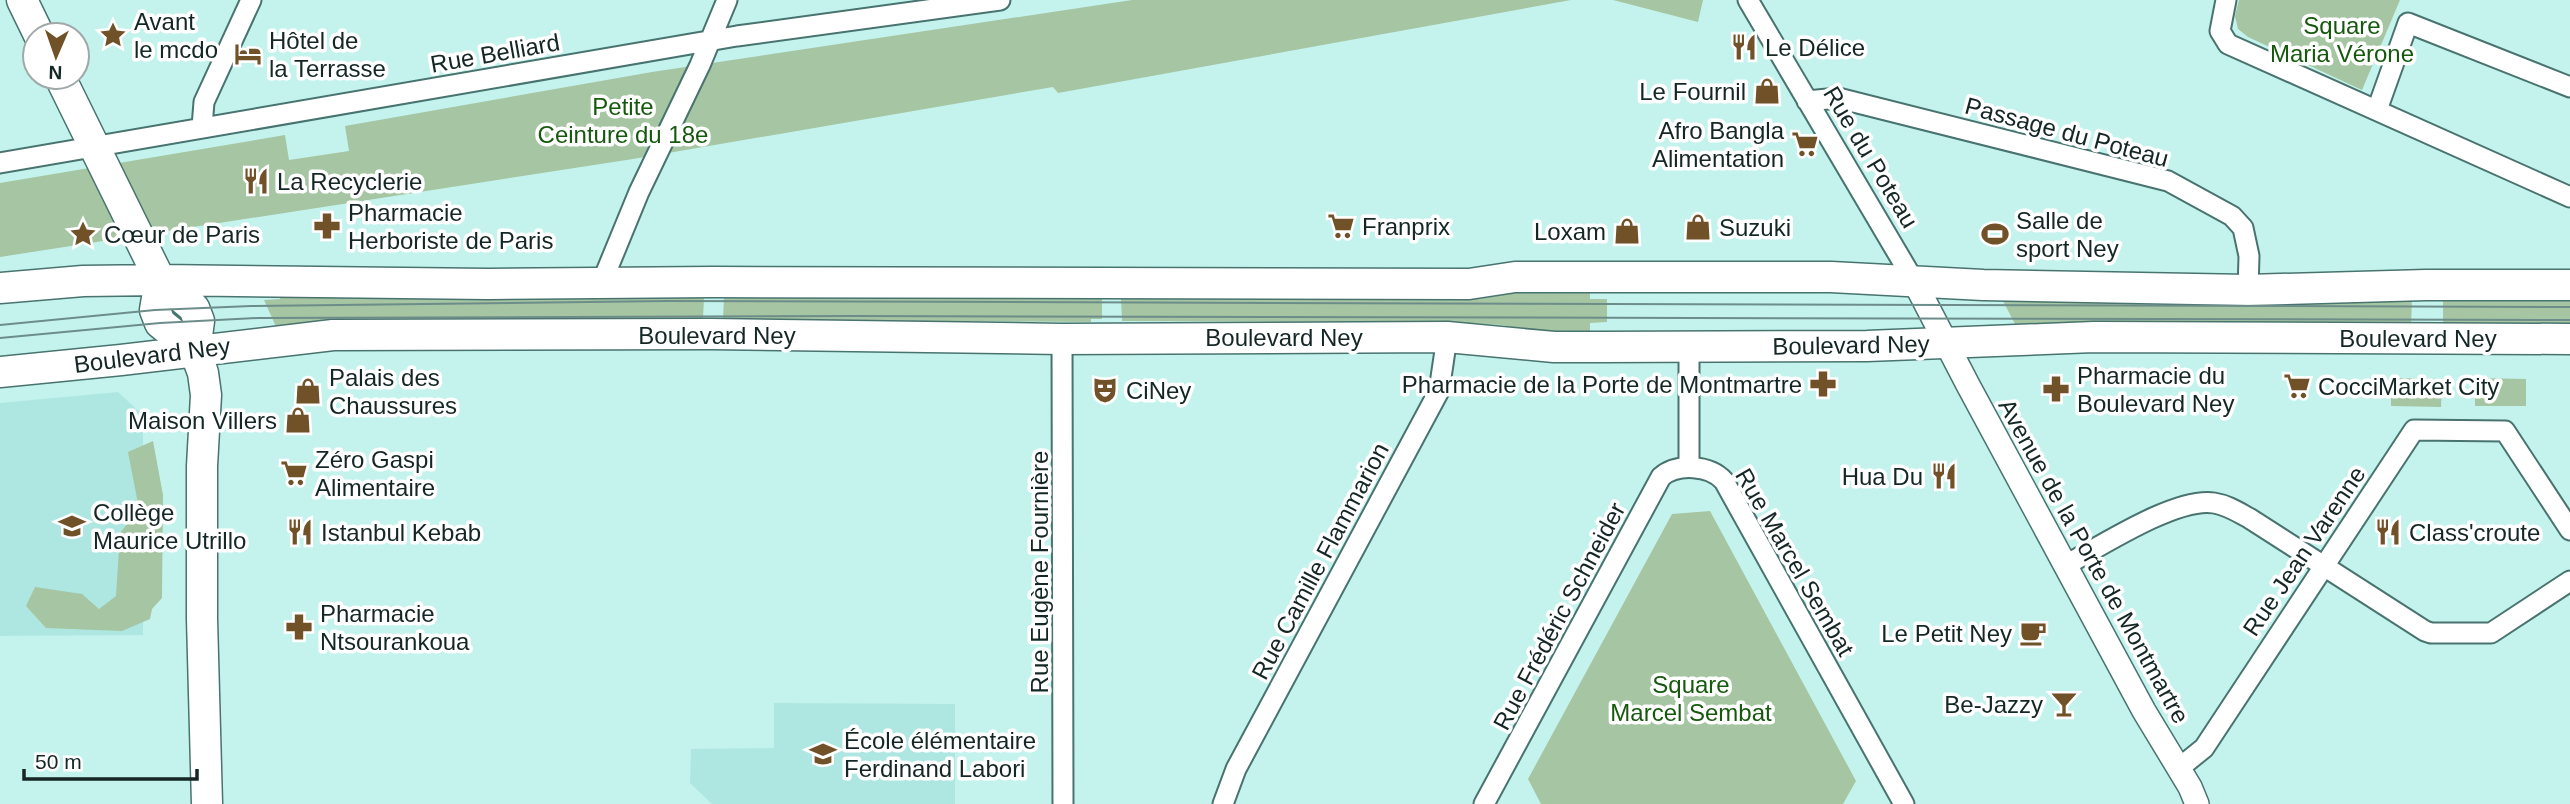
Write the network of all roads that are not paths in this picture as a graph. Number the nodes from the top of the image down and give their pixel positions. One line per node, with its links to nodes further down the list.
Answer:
1 (22, 0): 7 (main road)
2 (251, 0): 13 (street)
3 (727, 0): 8 (street)
4 (1000, 0): 8 (street, Rue Belliard)
5 (1748, 0): 11 (street, Rue du Poteau)
6 (2226, 0): 12 (street)
7 (33, 21)
8 (709, 42): 13 (street, Rue Belliard); 19 (street)
9 (2570, 88): 12 (street)
10 (67, 91): 14 (main road)
11 (1807, 101): 18 (street, Rue du Poteau); 22 (street, Passage du Poteau)
12 (2377, 110): 16 (street)
13 (202, 127): 14 (street, Rue Belliard)
14 (94, 147): 15 (street, Rue Belliard); 17 (main road)
15 (0, 163)
16 (2570, 197)
17 (160, 280): 19 (main road, Boulevard Ney); 21 (main road, Boulevard Ney); 28 (main road)
18 (1914, 281): 19 (main road, Boulevard Ney); 22 (main road, Boulevard Ney); 26 (street, Rue du Poteau)
19 (602, 282)
20 (2570, 285): 22 (main road, Boulevard Ney)
21 (0, 288)
22 (2248, 290)
23 (1447, 337): 24 (main road, Boulevard Ney); 27 (main road, Boulevard Ney); 38 (street, Rue Camille Flammarion)
24 (1062, 339): 28 (main road, Boulevard Ney); 37 (street, Rue Eugène Fournière)
25 (2570, 339): 26 (main road, Boulevard Ney)
26 (1946, 343): 27 (main road, Boulevard Ney); 32 (street, Avenue de la Porte de Montmartre)
27 (1689, 347): 30 (street)
28 (195, 351): 29 (main road, Boulevard Ney); 36 (main road)
29 (0, 372)
30 (1689, 467): 39 (street, Rue Frédéric Schneider); 40 (street, Rue Marcel Sembat)
31 (2570, 530): 33 (street, Rue Jean Varenne)
32 (2066, 565): 33 (street); 35 (street, Avenue de la Porte de Montmartre)
33 (2323, 566): 34 (street); 35 (street, Rue Jean Varenne)
34 (2570, 581)
35 (2178, 769): 41 (street, Avenue de la Porte de Montmartre)
36 (207, 804)
37 (1063, 804)
38 (1223, 804)
39 (1485, 804)
40 (1904, 804)
41 (2197, 804)

